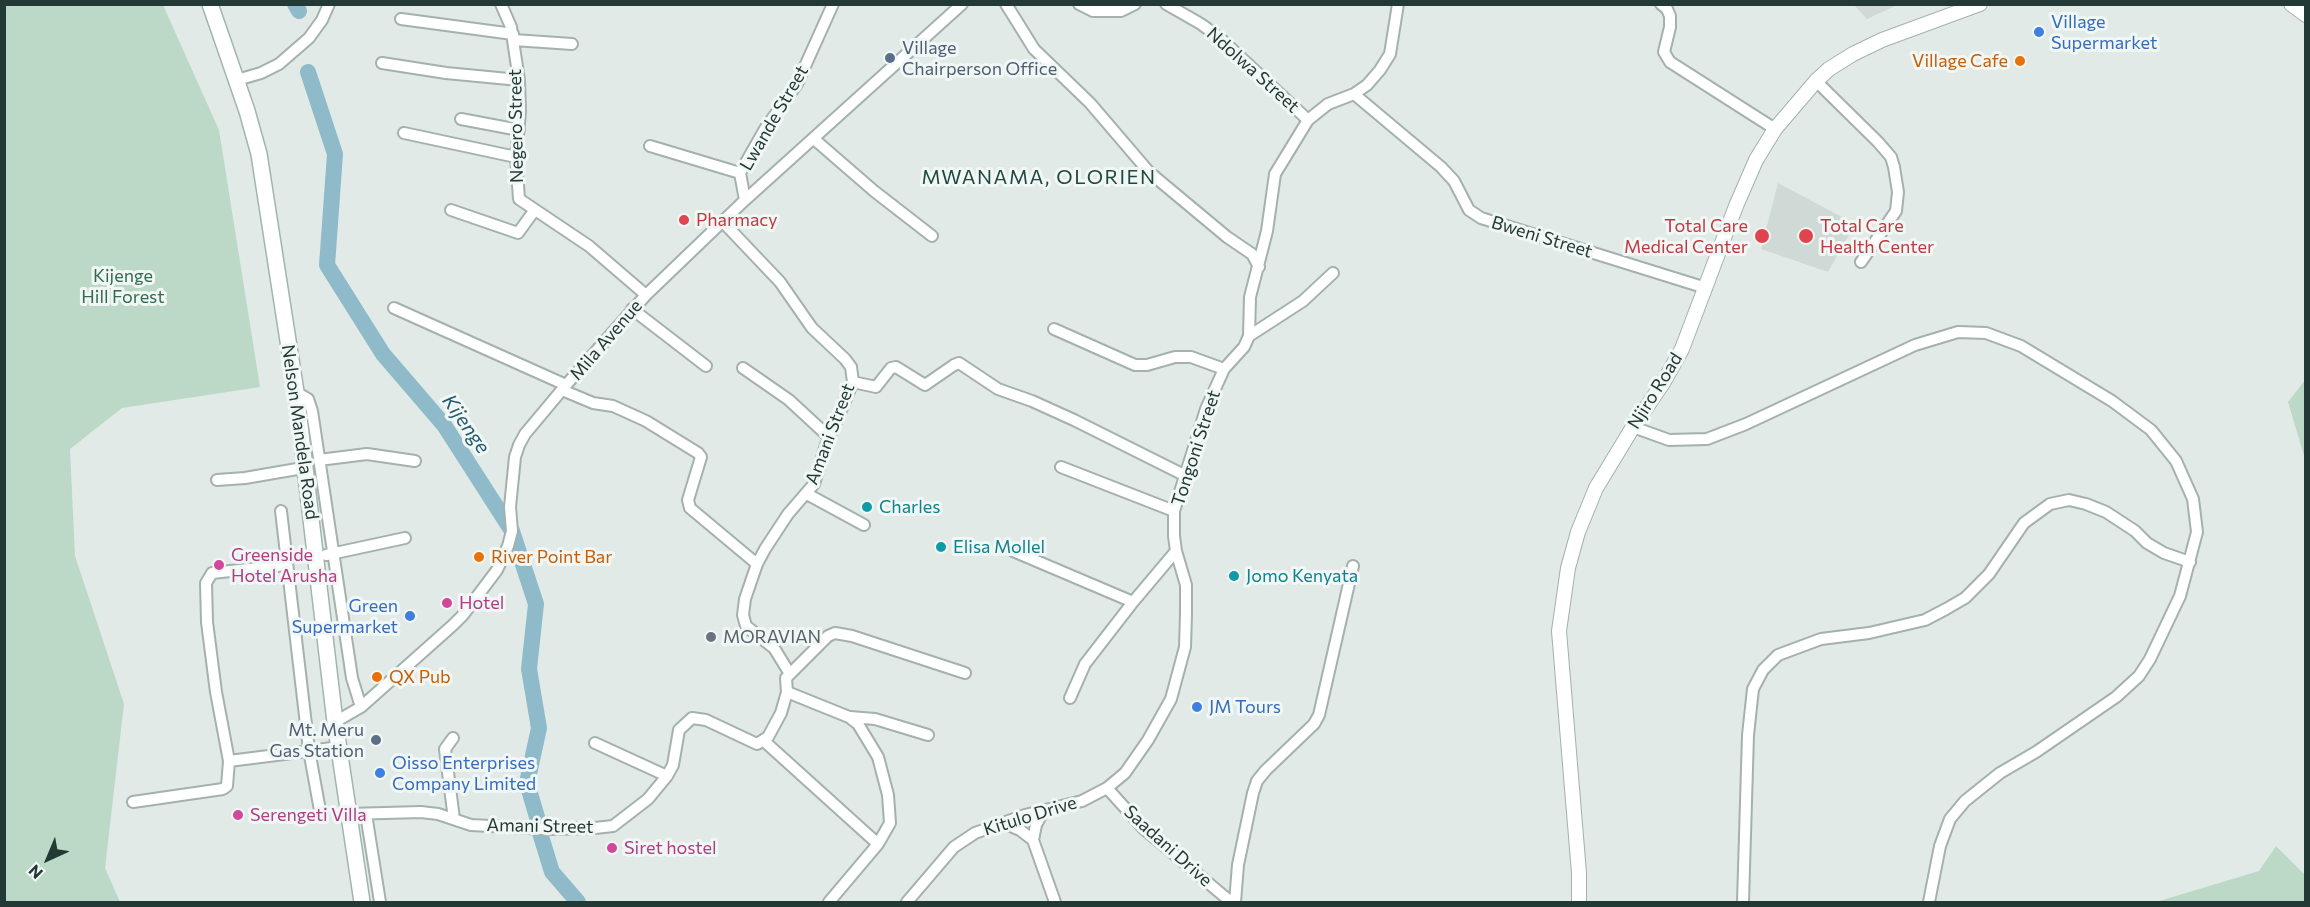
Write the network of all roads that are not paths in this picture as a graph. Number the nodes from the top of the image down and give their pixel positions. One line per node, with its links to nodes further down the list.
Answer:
1 (210, 4): 19 (main road, Nelson Mandela Road)
2 (329, 4): 19 (street)
3 (501, 4): 16 (street, Negero Street)
4 (962, 4): 28 (street, Mila Avenue)
5 (1006, 4): 38 (street)
6 (1079, 4): 7 (street)
7 (1135, 4)
8 (1166, 4): 24 (street, Ndolwa Street)
9 (1398, 4): 22 (street)
10 (1980, 4): 21 (street, Njiro Road)
11 (2291, 4): 14 (street)
12 (831, 5): 31 (street, Lwande Street)
13 (1666, 6): 26 (street)
14 (2306, 15)
15 (401, 19): 16 (street)
16 (514, 37): 17 (street); 20 (street, Negero Street)
17 (572, 44)
18 (382, 63): 20 (street)
19 (237, 80): 51 (main road, Nelson Mandela Road)
20 (519, 80): 25 (street, Negero Street)
21 (1816, 81): 26 (street, Njiro Road); 37 (street)
22 (1354, 94): 24 (street); 40 (street, Bweni Street)
23 (461, 119): 25 (street)
24 (1308, 120): 38 (street)
25 (519, 129): 30 (street, Negero Street)
26 (1775, 129): 40 (street, Njiro Road)
27 (404, 133): 30 (street)
28 (814, 139): 32 (street, Mila Avenue); 36 (street)
29 (650, 146): 31 (street)
30 (516, 157): 34 (street, Negero Street)
31 (740, 173): 32 (street, Lwande Street)
32 (745, 200): 35 (street, Mila Avenue)
33 (451, 210): 34 (street)
34 (534, 210): 41 (street, Negero Street)
35 (723, 222): 41 (street, Mila Avenue); 49 (street, Amani Street)
36 (932, 236)
37 (1861, 262)
38 (1259, 267): 45 (street)
39 (1333, 273): 45 (street)
40 (1706, 288): 52 (street, Njiro Road)
41 (646, 294): 43 (street, Mila Avenue)
42 (394, 308): 50 (street)
43 (632, 309): 46 (street); 50 (street, Mila Avenue)
44 (1054, 329): 48 (street)
45 (1250, 336): 48 (street, Tongoni Street)
46 (706, 366)
47 (743, 368): 53 (street)
48 (1224, 369): 58 (street, Tongoni Street)
49 (853, 382): 53 (street, Amani Street); 58 (street)
50 (564, 387): 69 (street); 77 (street, Mila Avenue)
51 (296, 392): 54 (street); 57 (main road, Nelson Mandela Road)
52 (1633, 427): 68 (street); 104 (street, Njiro Road)
53 (829, 436): 60 (street, Amani Street)
54 (319, 460): 55 (street); 67 (street)
55 (415, 462)
56 (1060, 467): 62 (street)
57 (303, 468): 59 (street); 67 (main road, Nelson Mandela Road)
58 (1184, 475): 62 (street, Tongoni Street)
59 (217, 480)
60 (807, 494): 63 (street); 69 (street, Amani Street)
61 (281, 511): 70 (street)
62 (1174, 511): 66 (street, Tongoni Street)
63 (864, 525)
64 (405, 538): 67 (street)
65 (1013, 551): 72 (street)
66 (1176, 551): 72 (street); 88 (street, Tongoni Street)
67 (324, 555): 77 (street); 79 (main road, Nelson Mandela Road)
68 (2190, 562): 105 (street); 106 (street)
69 (757, 564): 74 (street, Amani Street)
70 (286, 565): 85 (street); 86 (street)
71 (1353, 566): 103 (street)
72 (1133, 602): 76 (street)
73 (965, 673): 74 (street)
74 (790, 674): 75 (street)
75 (787, 692): 78 (street); 82 (street)
76 (1070, 698)
77 (361, 707): 79 (street, Mila Avenue)
78 (849, 717): 80 (street); 97 (street)
79 (335, 722): 84 (main road, Nelson Mandela Road)
80 (928, 735)
81 (453, 738): 94 (street)
82 (764, 741): 87 (street, Amani Street); 97 (street)
83 (595, 744): 87 (street)
84 (340, 747): 85 (street); 91 (main road, Nelson Mandela Road)
85 (309, 750): 86 (street); 93 (street)
86 (229, 760): 89 (street)
87 (667, 776): 94 (street, Amani Street)
88 (1107, 788): 90 (street, Kitulo Drive); 103 (street, Saadani Drive)
89 (133, 802)
90 (1044, 810): 95 (street, Kitulo Drive); 96 (street)
91 (349, 814): 92 (street, Amani Street); 98 (main road, Nelson Mandela Road)
92 (366, 814): 94 (street, Amani Street); 99 (street)
93 (321, 816)
94 (454, 819)
95 (1003, 823): 96 (street); 101 (street, Kitulo Drive)
96 (1033, 840): 102 (street)
97 (878, 844): 100 (street)
98 (362, 903)
99 (380, 903)
100 (829, 903)
101 (907, 903)
102 (1055, 903)
103 (1233, 903)
104 (1579, 903)
105 (1743, 903)
106 (1929, 903)

